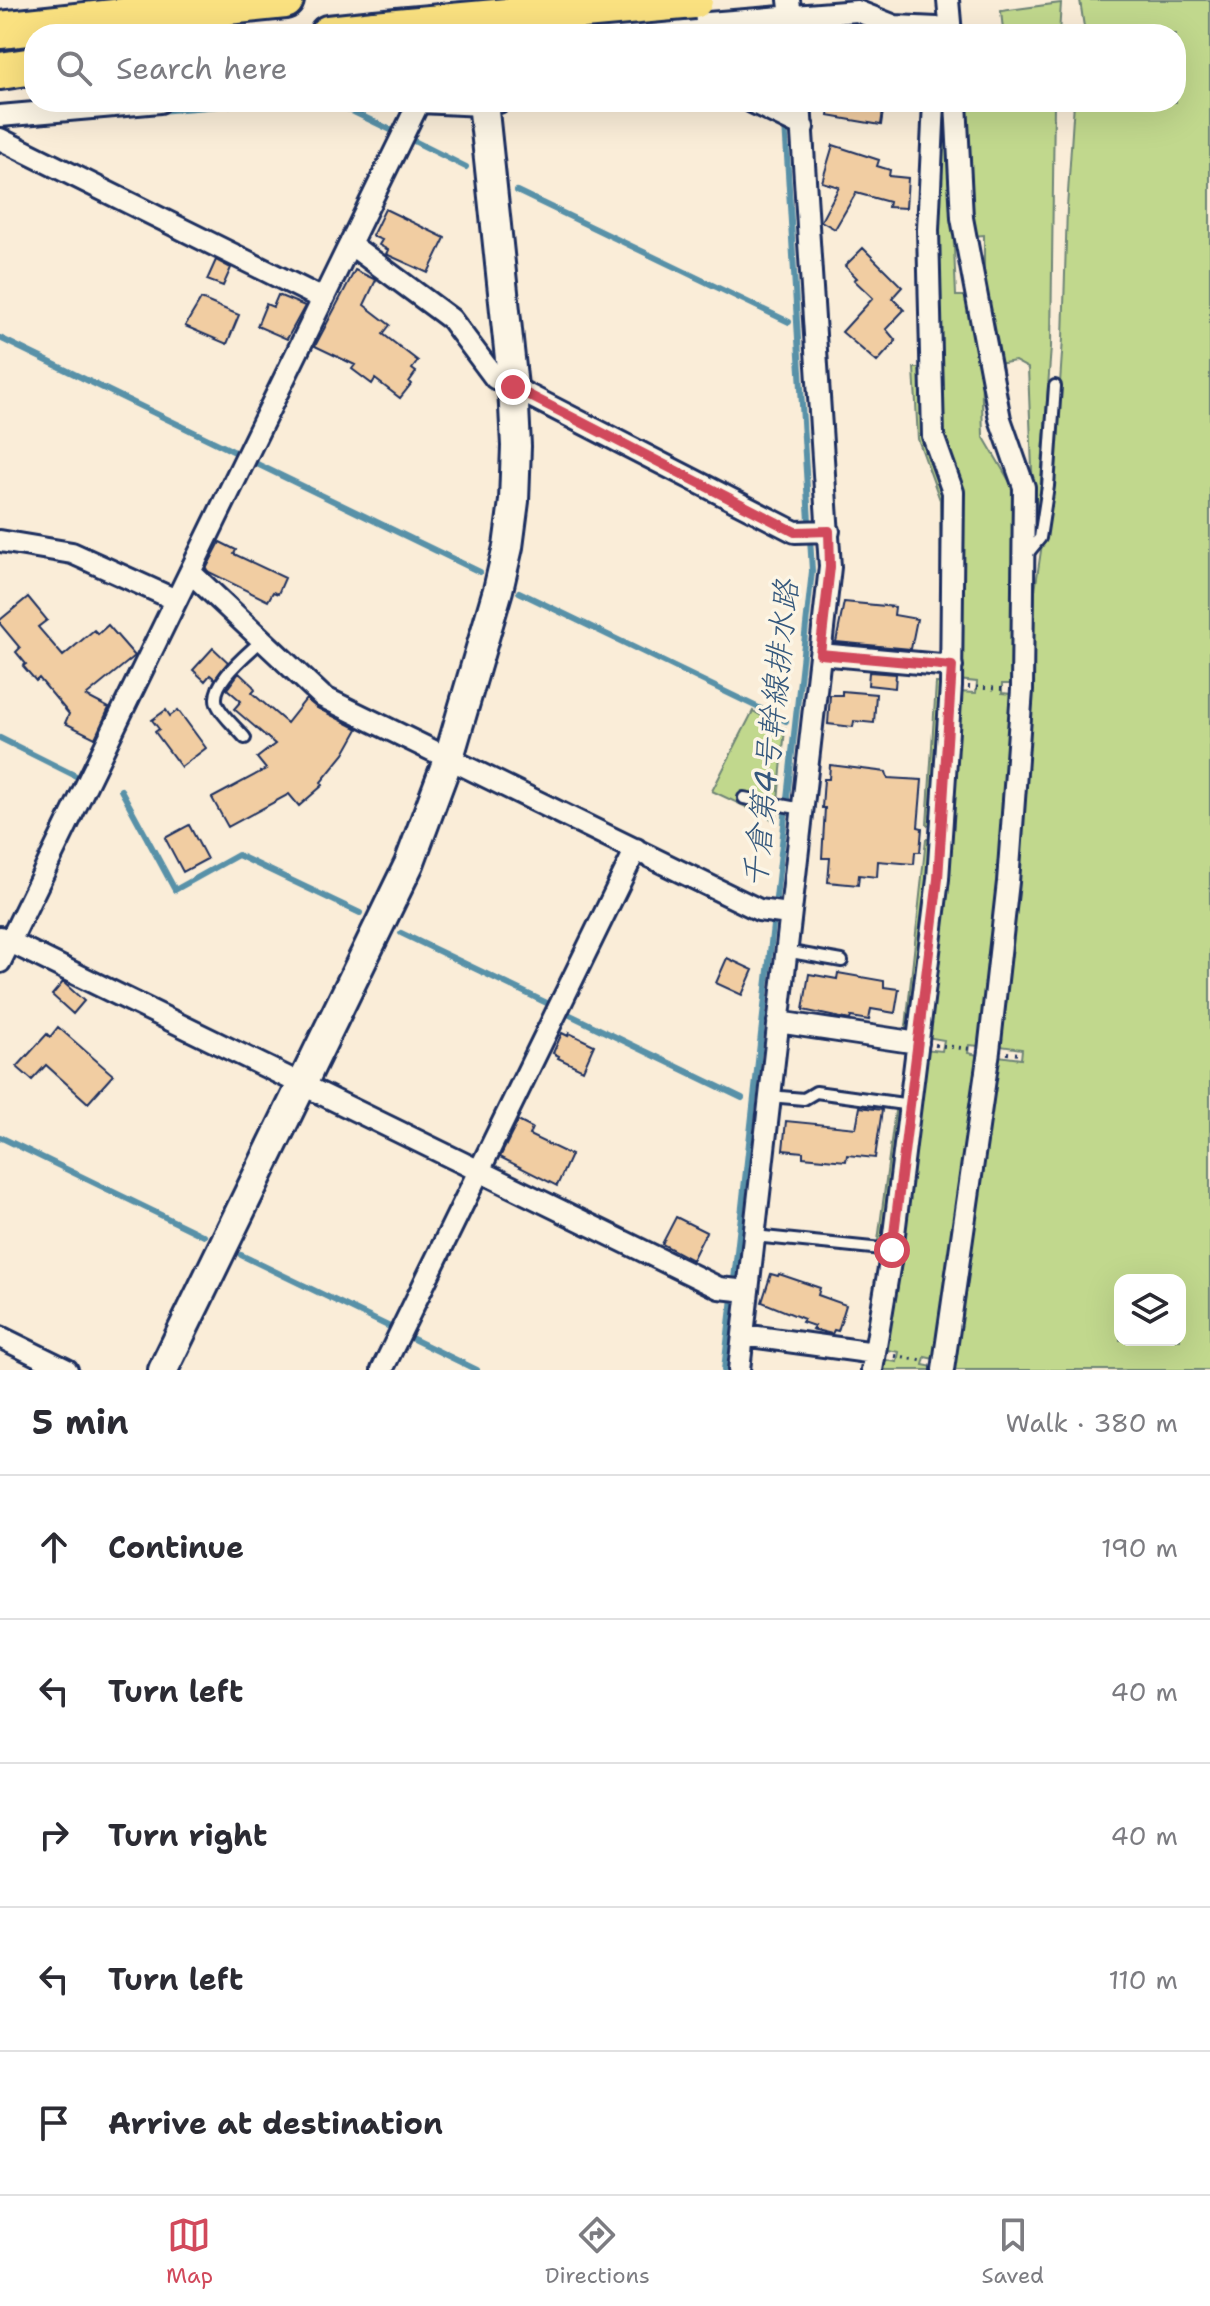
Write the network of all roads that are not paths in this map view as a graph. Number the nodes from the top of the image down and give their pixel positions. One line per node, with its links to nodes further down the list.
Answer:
1 (285, 0): 7 (highway)
2 (473, 0): 9 (street)
3 (525, 0): 10 (street)
4 (694, 0): 8 (highway, bridge)
5 (948, 0): 13 (street)
6 (791, 17): 11 (street); 12 (street)
7 (57, 24)
8 (430, 24)
9 (475, 24)
10 (540, 24)
11 (707, 24)
12 (890, 24)
13 (944, 24)
14 (24, 27): 15 (highway)
15 (0, 30)
16 (24, 67): 17 (highway)
17 (0, 71)
18 (46, 112): 25 (street)
19 (414, 112): 28 (street)
20 (489, 112): 31 (street)
21 (773, 112): 26 (street)
22 (795, 112): 26 (street)
23 (934, 112): 39 (street)
24 (957, 112): 34 (street)
25 (0, 116)
26 (791, 121): 32 (street)
27 (0, 139): 29 (street)
28 (350, 244): 29 (street); 31 (street)
29 (323, 299): 35 (street)
30 (1055, 386): 34 (lane)
31 (513, 387): 32 (street); 41 (street)
32 (817, 531): 38 (street)
33 (0, 541): 36 (street)
34 (1023, 558): 62 (street)
35 (190, 572): 36 (street); 37 (street)
36 (176, 600): 46 (street)
37 (262, 640): 40 (lane); 41 (street)
38 (820, 654): 39 (street); 43 (street)
39 (952, 666): 51 (street)
40 (245, 738)
41 (449, 757): 44 (street); 52 (street)
42 (744, 798): 43 (lane)
43 (798, 809): 45 (street)
44 (636, 849): 45 (street); 55 (street)
45 (779, 913): 47 (street)
46 (5, 939): 49 (street); 52 (street)
47 (785, 951): 48 (lane); 50 (street)
48 (842, 961)
49 (0, 962)
50 (778, 1022): 51 (street); 53 (street)
51 (918, 1043): 54 (street)
52 (302, 1085): 55 (street); 64 (street)
53 (769, 1096): 54 (lane); 56 (street)
54 (911, 1105): 57 (street)
55 (479, 1170): 58 (street); 65 (street)
56 (754, 1236): 57 (lane); 58 (street)
57 (892, 1250): 61 (street)
58 (736, 1290): 59 (street)
59 (743, 1335): 61 (street); 66 (street)
60 (0, 1337): 63 (street)
61 (873, 1362)
62 (933, 1365)
63 (67, 1370)
64 (163, 1370)
65 (382, 1370)
66 (739, 1370)

